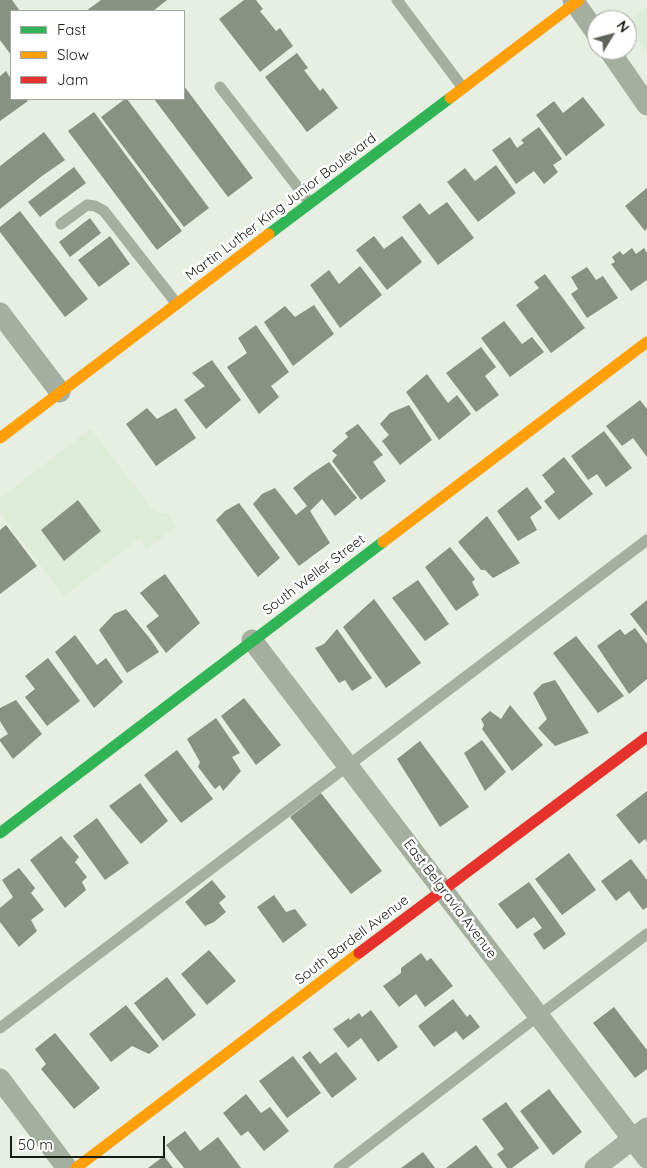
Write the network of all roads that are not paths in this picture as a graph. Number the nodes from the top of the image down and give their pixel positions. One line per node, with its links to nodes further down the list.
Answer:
1 (397, 0): 6 (lane)
2 (576, 1): 3 (street); 6 (street, Martin Luther King Junior Boulevard)
3 (587, 18)
4 (616, 60): 7 (street)
5 (220, 87): 8 (lane)
6 (463, 88): 8 (street, Martin Luther King Junior Boulevard)
7 (647, 105)
8 (310, 203): 10 (street, Martin Luther King Junior Boulevard)
9 (61, 224): 10 (lane)
10 (177, 304): 13 (street, Martin Luther King Junior Boulevard)
11 (0, 313): 13 (street)
12 (647, 342): 16 (street, South Weller Street)
13 (60, 392): 14 (street, Martin Luther King Junior Boulevard)
14 (0, 438)
15 (647, 540): 18 (lane)
16 (252, 640): 18 (street, East Belgravia Avenue); 19 (street, South Weller Street)
17 (647, 737): 20 (street, South Bardell Avenue)
18 (348, 766): 20 (street, East Belgravia Avenue); 23 (lane)
19 (0, 833)
20 (442, 890): 22 (street, East Belgravia Avenue); 28 (street, South Bardell Avenue)
21 (647, 934): 22 (lane)
22 (538, 1016): 25 (street, East Belgravia Avenue); 29 (lane)
23 (0, 1028)
24 (0, 1079): 27 (street)
25 (640, 1134): 26 (street, East Belgravia Avenue); 30 (street)
26 (647, 1158)
27 (67, 1168)
28 (76, 1168)
29 (339, 1168)
30 (595, 1168)

